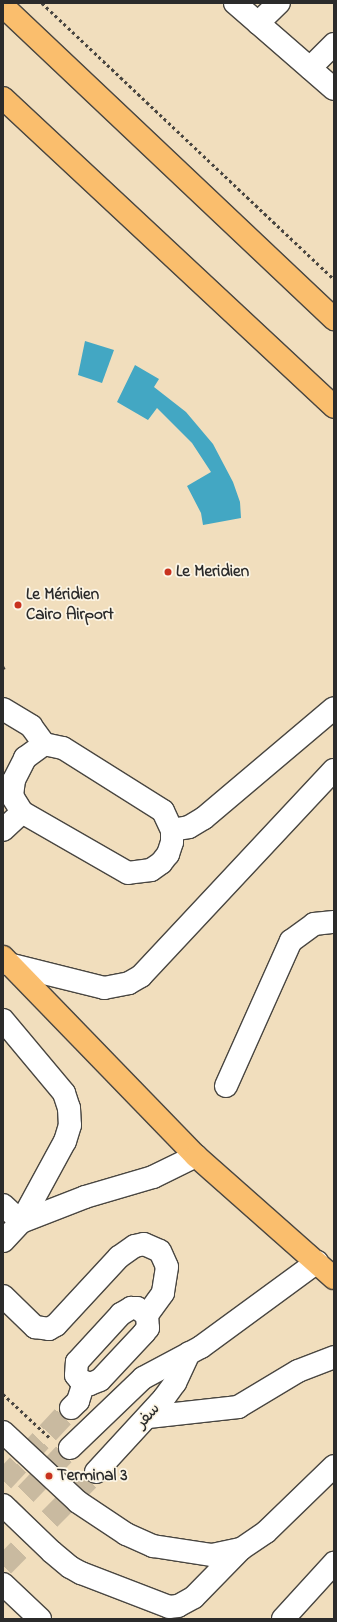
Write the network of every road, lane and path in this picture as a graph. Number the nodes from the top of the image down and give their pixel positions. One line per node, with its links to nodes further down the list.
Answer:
1 (42, 3): 10 (path)
2 (235, 3): 5 (street)
3 (279, 3): 5 (street)
4 (3, 6): 11 (main road)
5 (258, 23): 7 (street)
6 (334, 44): 7 (street)
7 (310, 68): 8 (street)
8 (334, 89)
9 (3, 98): 12 (main road)
10 (334, 278)
11 (334, 319)
12 (334, 407)
13 (334, 708): 19 (street)
14 (3, 709): 15 (street)
15 (44, 744): 17 (street); 19 (street)
16 (334, 770): 21 (street)
17 (12, 803): 18 (street); 19 (street)
18 (3, 830)
19 (172, 830)
20 (334, 922): 23 (street)
21 (5, 961): 24 (main road)
22 (3, 1020): 26 (street)
23 (226, 1086)
24 (196, 1156): 26 (street); 28 (main road)
25 (3, 1205): 26 (street)
26 (21, 1222): 27 (street)
27 (3, 1241)
28 (317, 1262): 29 (main road); 32 (street)
29 (334, 1278)
30 (3, 1296): 31 (street)
31 (147, 1315): 34 (street); 34 (street)
32 (189, 1353): 36 (street, سفر); 38 (street)
33 (334, 1357): 36 (street)
34 (84, 1383): 35 (street)
35 (71, 1408)
36 (148, 1417): 40 (street, سفر)
37 (3, 1432): 42 (street)
38 (70, 1448)
39 (334, 1466): 42 (street)
40 (96, 1472)
41 (3, 1505): 42 (street)
42 (242, 1549)
43 (334, 1564): 46 (street)
44 (3, 1584): 45 (street)
45 (40, 1619)
46 (283, 1619)

